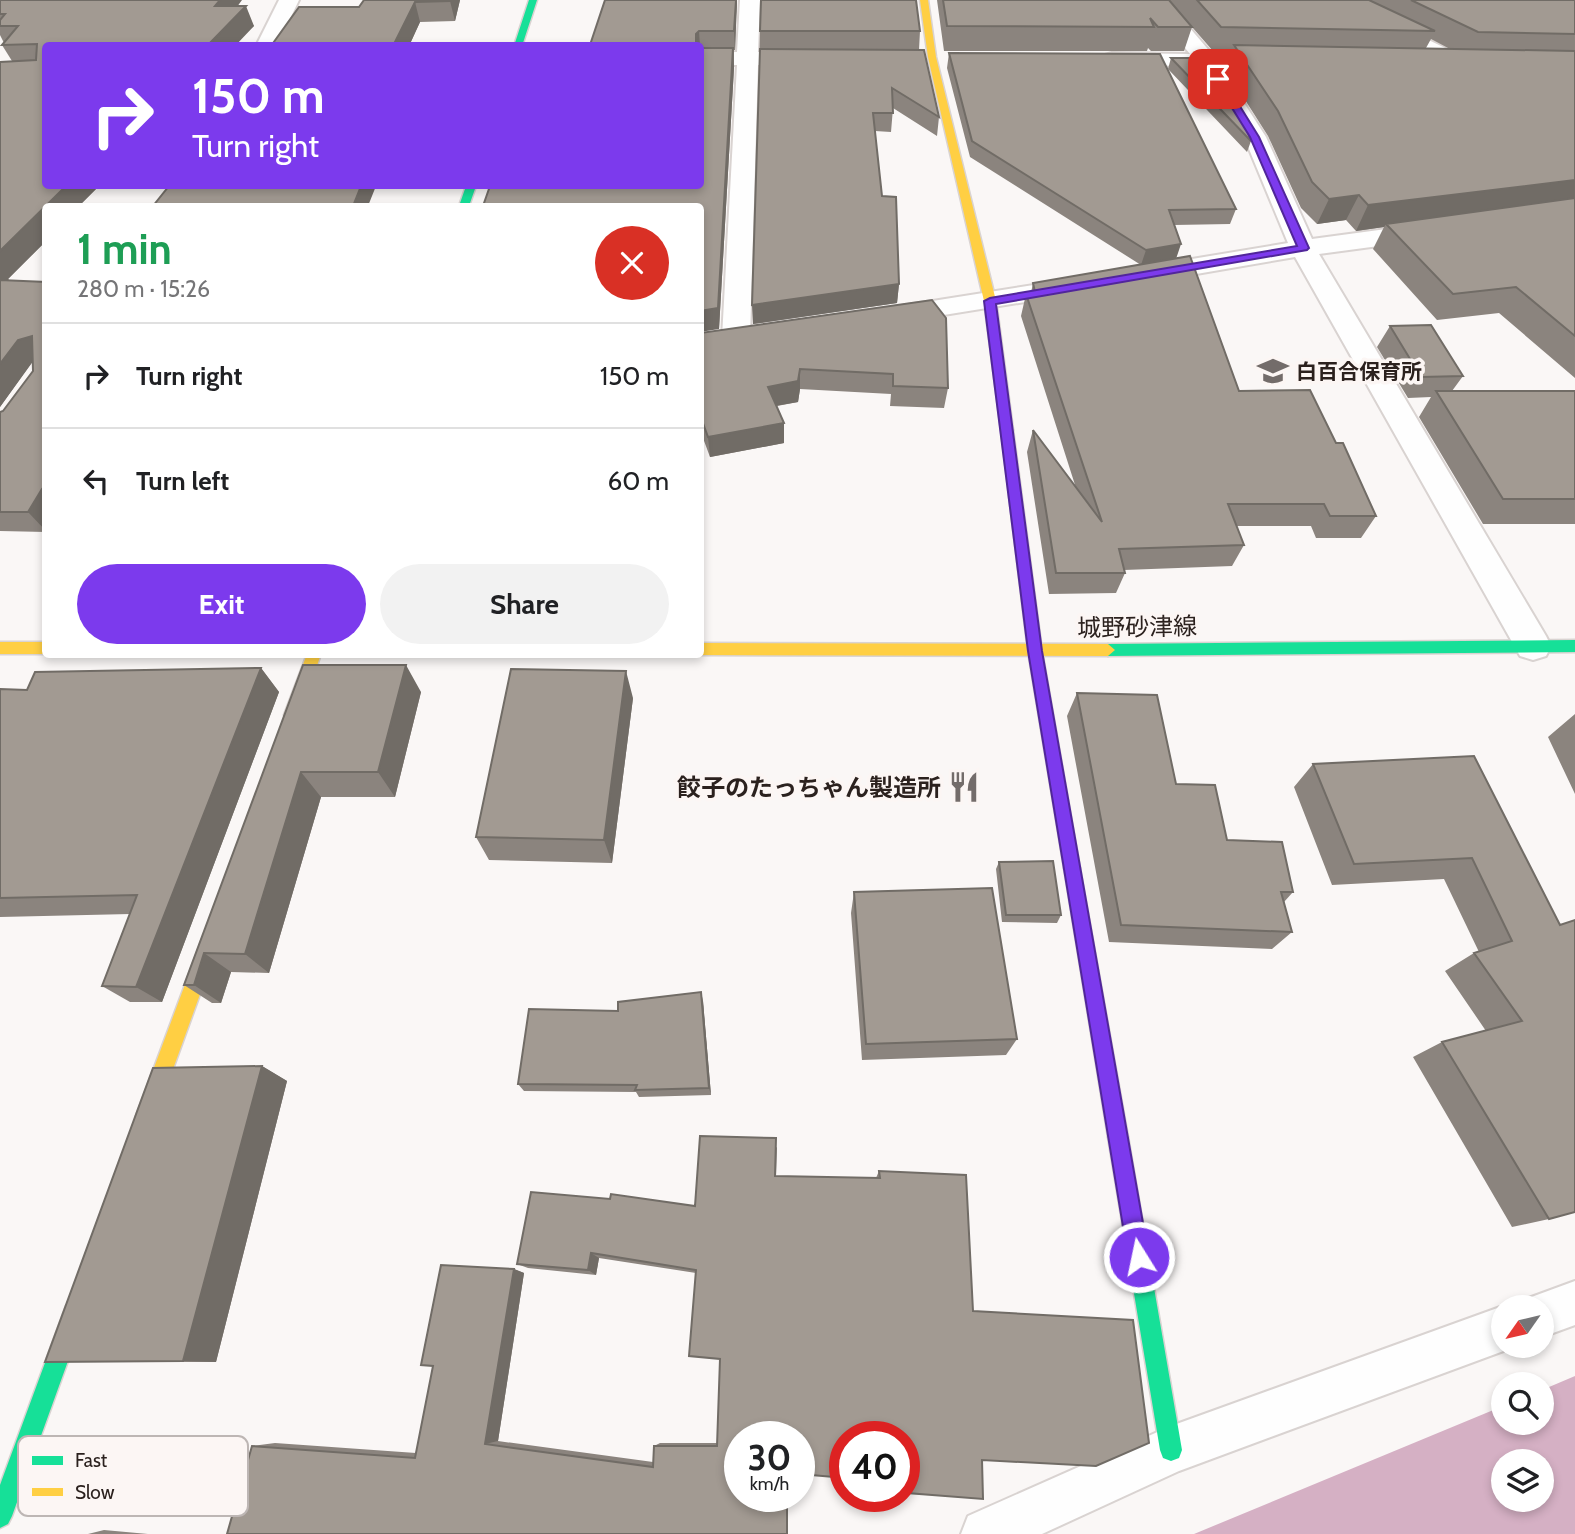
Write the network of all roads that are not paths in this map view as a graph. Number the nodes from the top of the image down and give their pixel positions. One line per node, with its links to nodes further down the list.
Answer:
1 (289, 0): 7 (street)
2 (533, 0): 8 (street)
3 (750, 0): 14 (street)
4 (924, 0): 9 (street)
5 (1156, 0): 16 (street)
6 (1330, 0): 18 (street)
7 (267, 42)
8 (518, 42)
9 (932, 57): 11 (street); 12 (street); 21 (street)
10 (840, 58): 14 (street)
11 (905, 58)
12 (959, 58)
13 (704, 59): 14 (street)
14 (747, 59): 23 (street)
15 (1096, 59): 16 (street)
16 (1206, 60): 17 (street); 20 (street)
17 (1301, 62)
18 (1411, 64)
19 (1453, 228): 20 (street)
20 (1303, 248): 21 (street); 24 (street)
21 (990, 301): 22 (street); 29 (street)
22 (856, 320)
23 (737, 337)
24 (1533, 646): 25 (street, 城野砂津線); 29 (street, 城野砂津線)
25 (1575, 646)
26 (0, 648): 27 (street)
27 (42, 648)
28 (704, 649): 29 (street, 城野砂津線)
29 (1035, 651): 39 (street)
30 (313, 658): 31 (street)
31 (286, 733)
32 (214, 929): 33 (street)
33 (138, 1138)
34 (81, 1294): 38 (street)
35 (1575, 1303): 36 (lane)
36 (1554, 1311)
37 (1491, 1333): 39 (lane)
38 (29, 1436)
39 (1171, 1450): 42 (lane)
40 (18, 1467): 41 (street)
41 (0, 1516)
42 (986, 1534)

